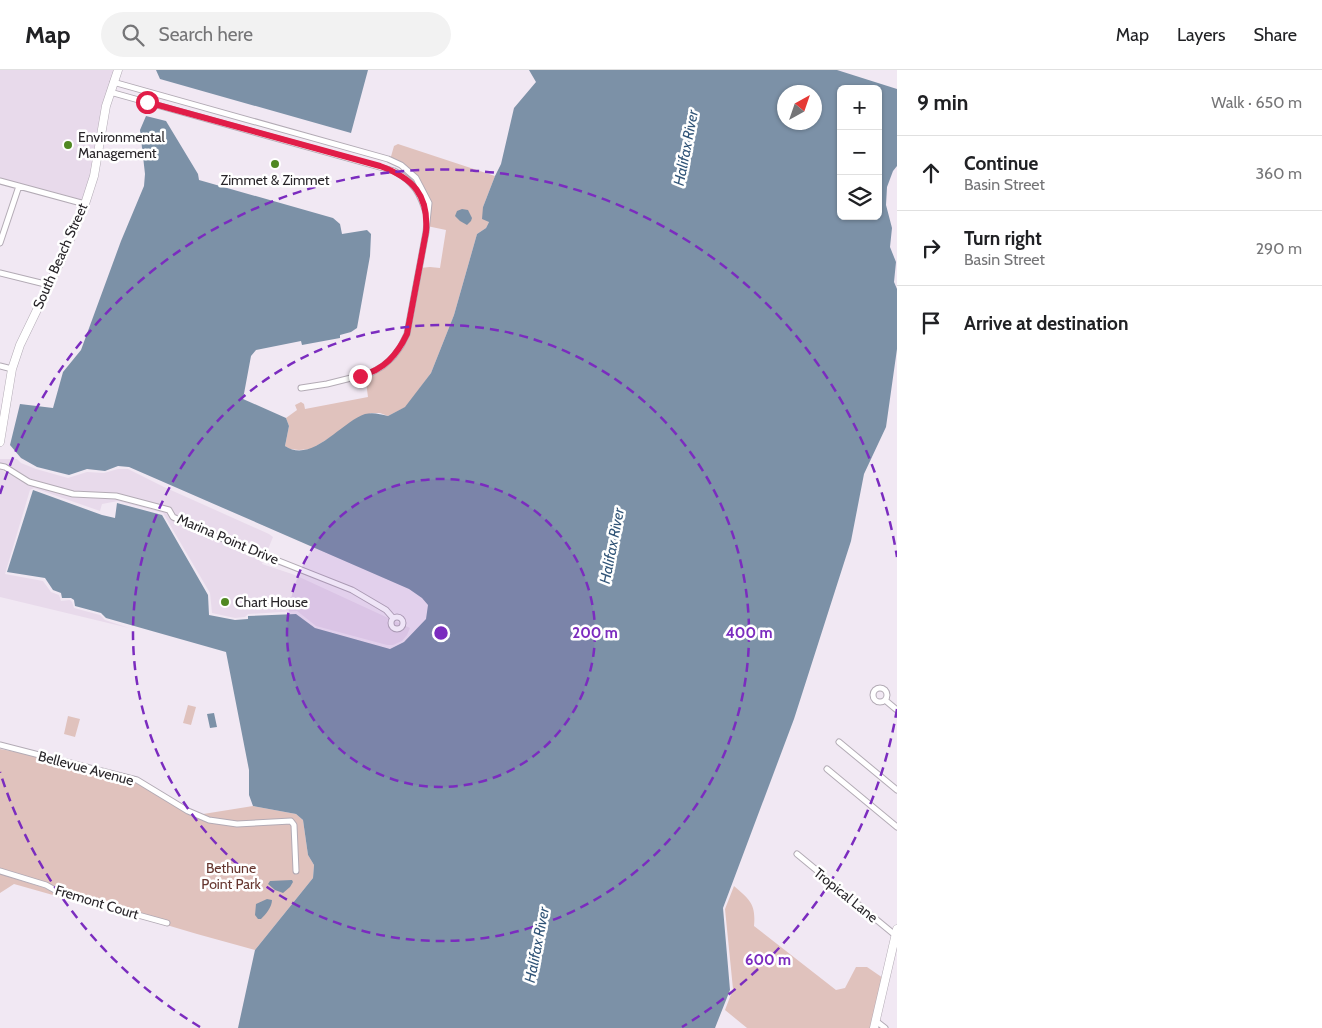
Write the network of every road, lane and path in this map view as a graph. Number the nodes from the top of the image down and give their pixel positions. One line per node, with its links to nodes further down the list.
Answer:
1 (118, 70): 2 (street, South Beach Street)
2 (113, 82): 3 (street, South Beach Street); 4 (street)
3 (110, 92): 5 (street); 16 (street, South Beach Street)
4 (198, 106): 5 (street); 6 (street)
5 (196, 115): 7 (street)
6 (264, 125): 7 (street); 8 (street)
7 (262, 133): 9 (street)
8 (294, 133): 9 (street); 10 (street)
9 (293, 142): 11 (street)
10 (342, 146): 11 (street); 12 (street)
11 (340, 155): 13 (street)
12 (388, 160): 13 (street); 17 (street)
13 (386, 168): 17 (street)
14 (0, 181): 15 (street)
15 (19, 186): 16 (street); 18 (street)
16 (85, 204): 20 (street, South Beach Street)
17 (428, 219): 23 (street)
18 (0, 244)
19 (0, 273): 20 (street)
20 (49, 285): 22 (street, South Beach Street)
21 (0, 366): 22 (street)
22 (12, 369): 24 (street, South Beach Street)
23 (301, 388)
24 (0, 442)
25 (0, 466): 26 (street, Marina Point Drive)
26 (393, 618)
27 (885, 700): 28 (street)
28 (897, 710)
29 (839, 742): 32 (street)
30 (0, 745): 36 (street, Bellevue Avenue)
31 (828, 769): 33 (street)
32 (897, 790)
33 (897, 827)
34 (797, 854): 38 (street, Tropical Lane)
35 (0, 871): 37 (street, Fremont Court)
36 (296, 871)
37 (167, 923)
38 (896, 932): 39 (street)
39 (875, 1024): 40 (street)
40 (885, 1028)

